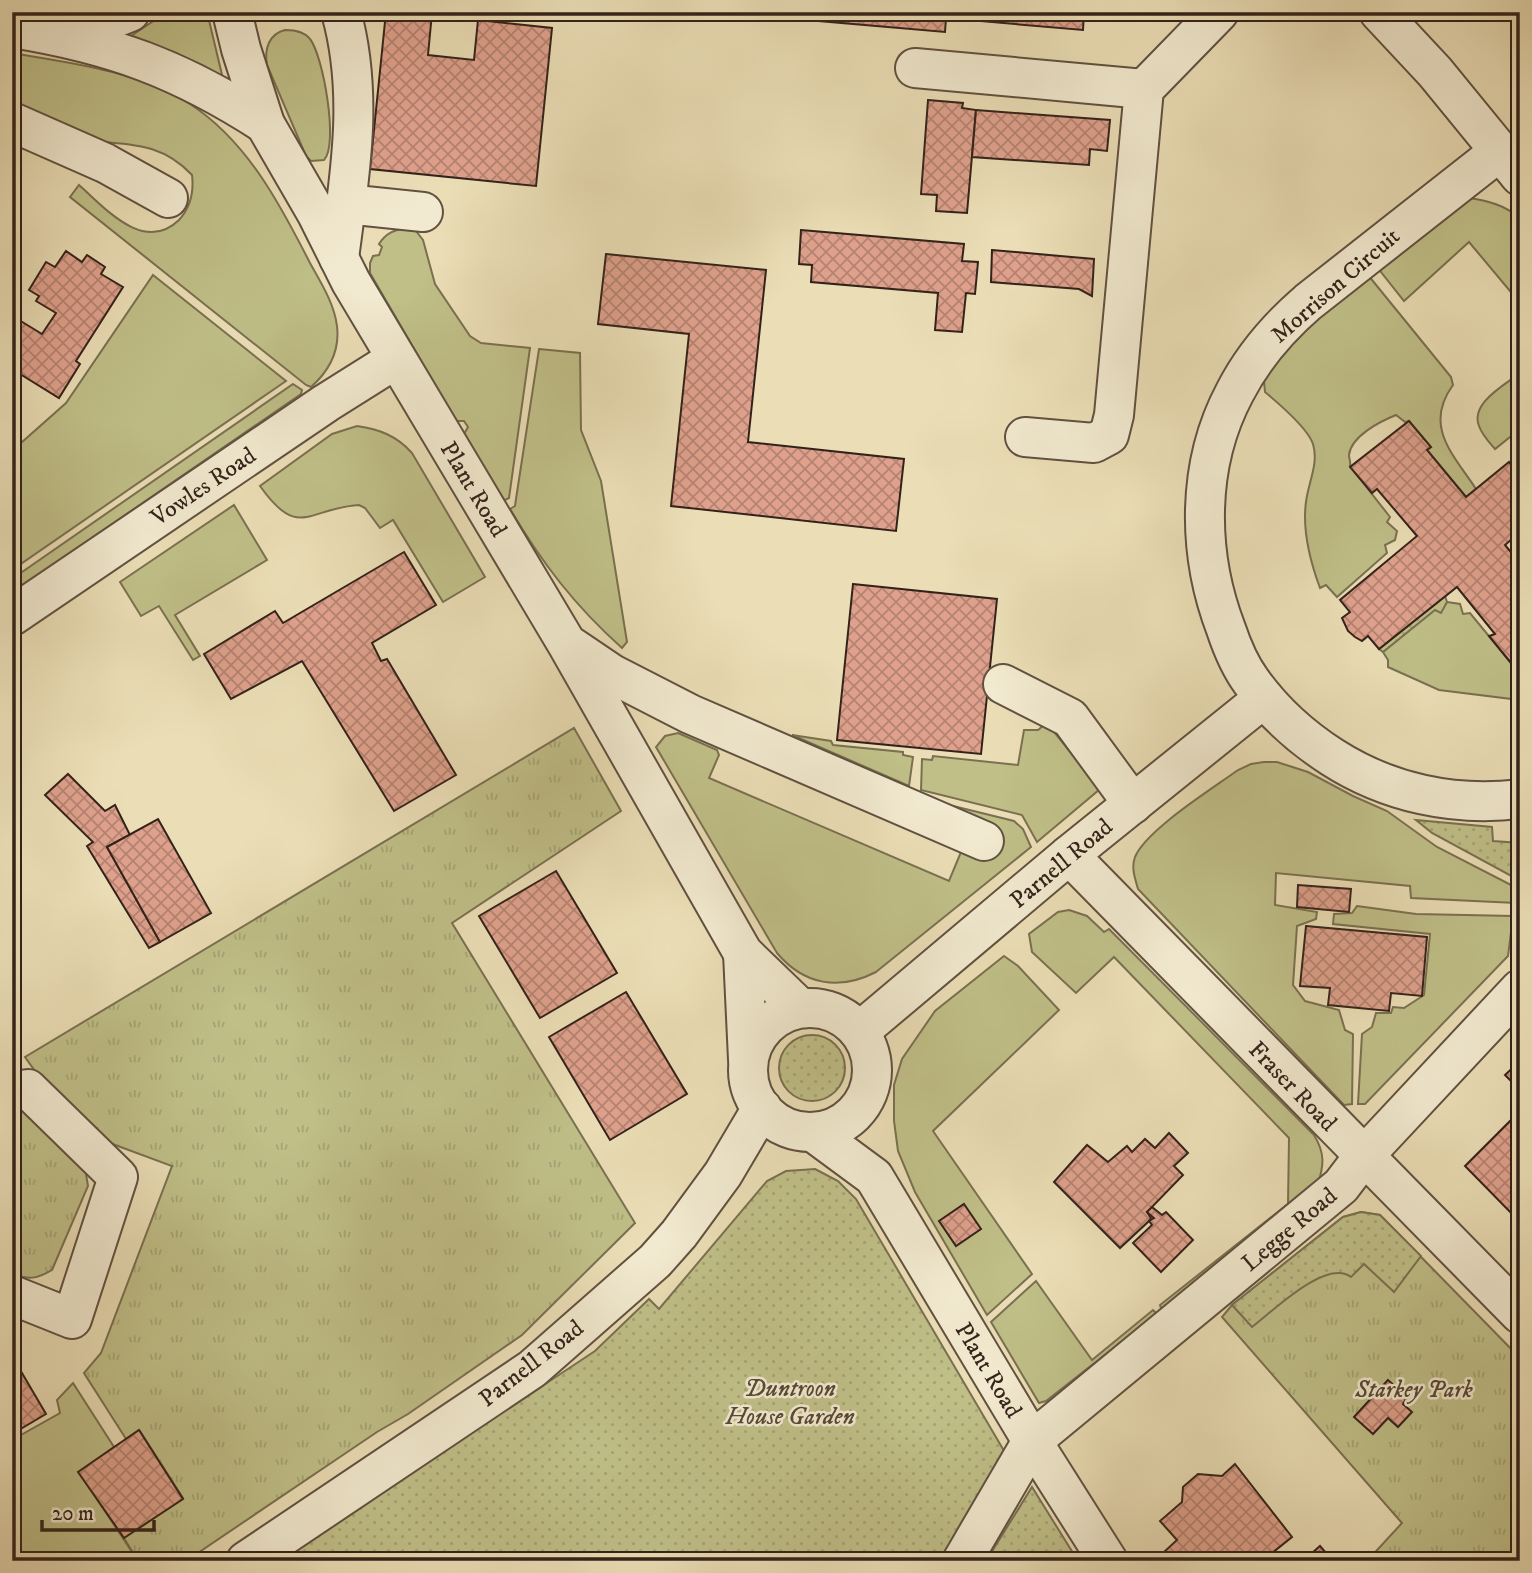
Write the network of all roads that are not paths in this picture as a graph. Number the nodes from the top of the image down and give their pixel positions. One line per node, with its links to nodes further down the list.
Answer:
1 (130, 12): 7 (street)
2 (232, 12): 11 (street, Plant Road)
3 (341, 12): 14 (street)
4 (1379, 12): 12 (street)
5 (1215, 14): 9 (street)
6 (12, 28): 7 (street)
7 (56, 35): 11 (street)
8 (915, 68): 9 (street)
9 (1144, 89): 18 (street)
10 (12, 122): 13 (street)
11 (265, 124): 16 (street, Plant Road)
12 (1510, 163): 22 (street, Morrison Circuit)
13 (168, 198)
14 (346, 204): 15 (street); 16 (street)
15 (423, 212)
16 (339, 258): 17 (street, Plant Road)
17 (396, 359): 19 (street, Vowles Road); 20 (street, Plant Road)
18 (1025, 437)
19 (12, 616)
20 (567, 643): 25 (street); 27 (street, Plant Road)
21 (1003, 684): 24 (street)
22 (1264, 698): 23 (street, Morrison Circuit); 24 (street, Parnell Road)
23 (1520, 799)
24 (1133, 804): 26 (street, Parnell Road)
25 (984, 841)
26 (1069, 855): 30 (street, Parnell Road); 36 (street, Fraser Road)
27 (743, 953): 29 (street, Plant Road); 31 (street, Plant Road)
28 (1520, 989): 36 (street, Legge Road)
29 (800, 1008): 30 (street); 31 (street)
30 (860, 1031): 33 (street)
31 (748, 1068): 34 (street)
32 (12, 1091): 38 (street)
33 (868, 1094): 35 (street); 37 (street, Plant Road)
34 (762, 1108): 35 (street); 41 (street, Parnell Road)
35 (813, 1132): 37 (street, Plant Road)
36 (1363, 1157): 39 (street, Fraser Road); 40 (street, Legge Road)
37 (874, 1177): 40 (street, Plant Road)
38 (12, 1295)
39 (1520, 1314)
40 (1032, 1441): 42 (street); 43 (street, Plant Road)
41 (246, 1561)
42 (962, 1561)
43 (1108, 1561)

